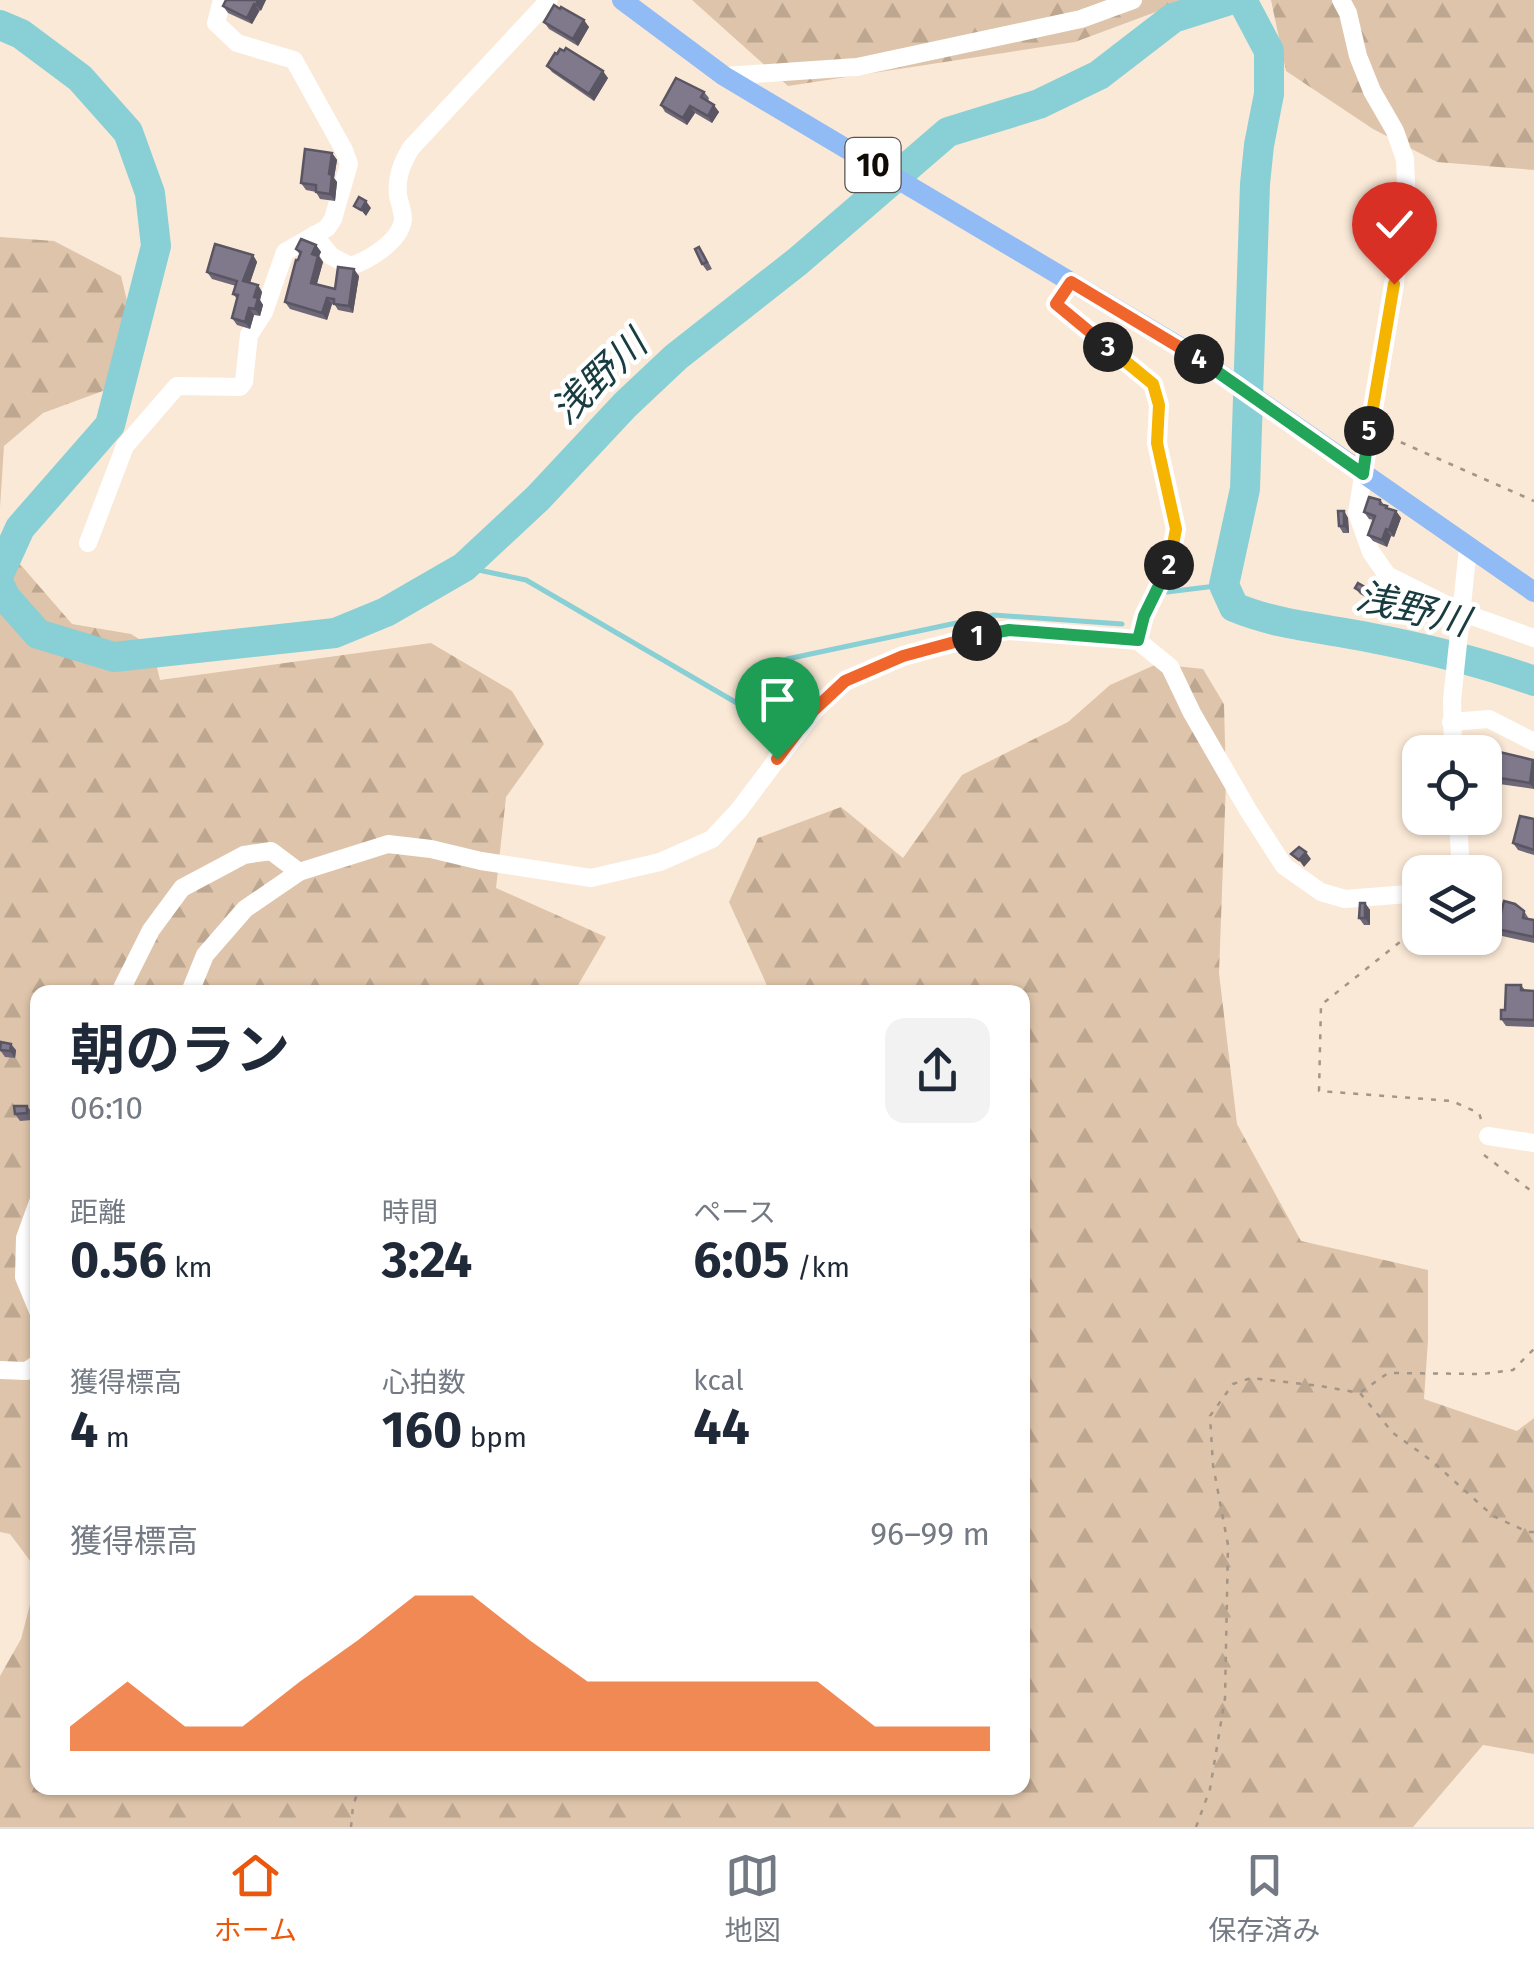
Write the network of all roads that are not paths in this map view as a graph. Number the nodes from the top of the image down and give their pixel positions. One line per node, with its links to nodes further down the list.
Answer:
1 (222, 0): 7 (street)
2 (549, 0): 7 (street)
3 (622, 0): 6 (main road, 10)
4 (1133, 0): 6 (street)
5 (1341, 0): 8 (street)
6 (724, 76): 8 (main road, 10)
7 (314, 235): 9 (street)
8 (1363, 474): 10 (main road, 10); 12 (street)
9 (88, 543)
10 (1468, 548): 11 (main road, 10); 12 (street)
11 (1534, 592)
12 (1460, 621): 13 (street); 14 (street)
13 (1534, 638)
14 (1451, 722): 15 (street); 16 (street)
15 (1452, 735)
16 (1534, 742)
17 (299, 872): 18 (street); 19 (street); 20 (street)
18 (1402, 894)
19 (124, 985)
20 (193, 985)
21 (1488, 1136): 22 (street)
22 (1534, 1143)
23 (30, 1224): 24 (street)
24 (30, 1292)
25 (30, 1369): 26 (street)
26 (0, 1370)

